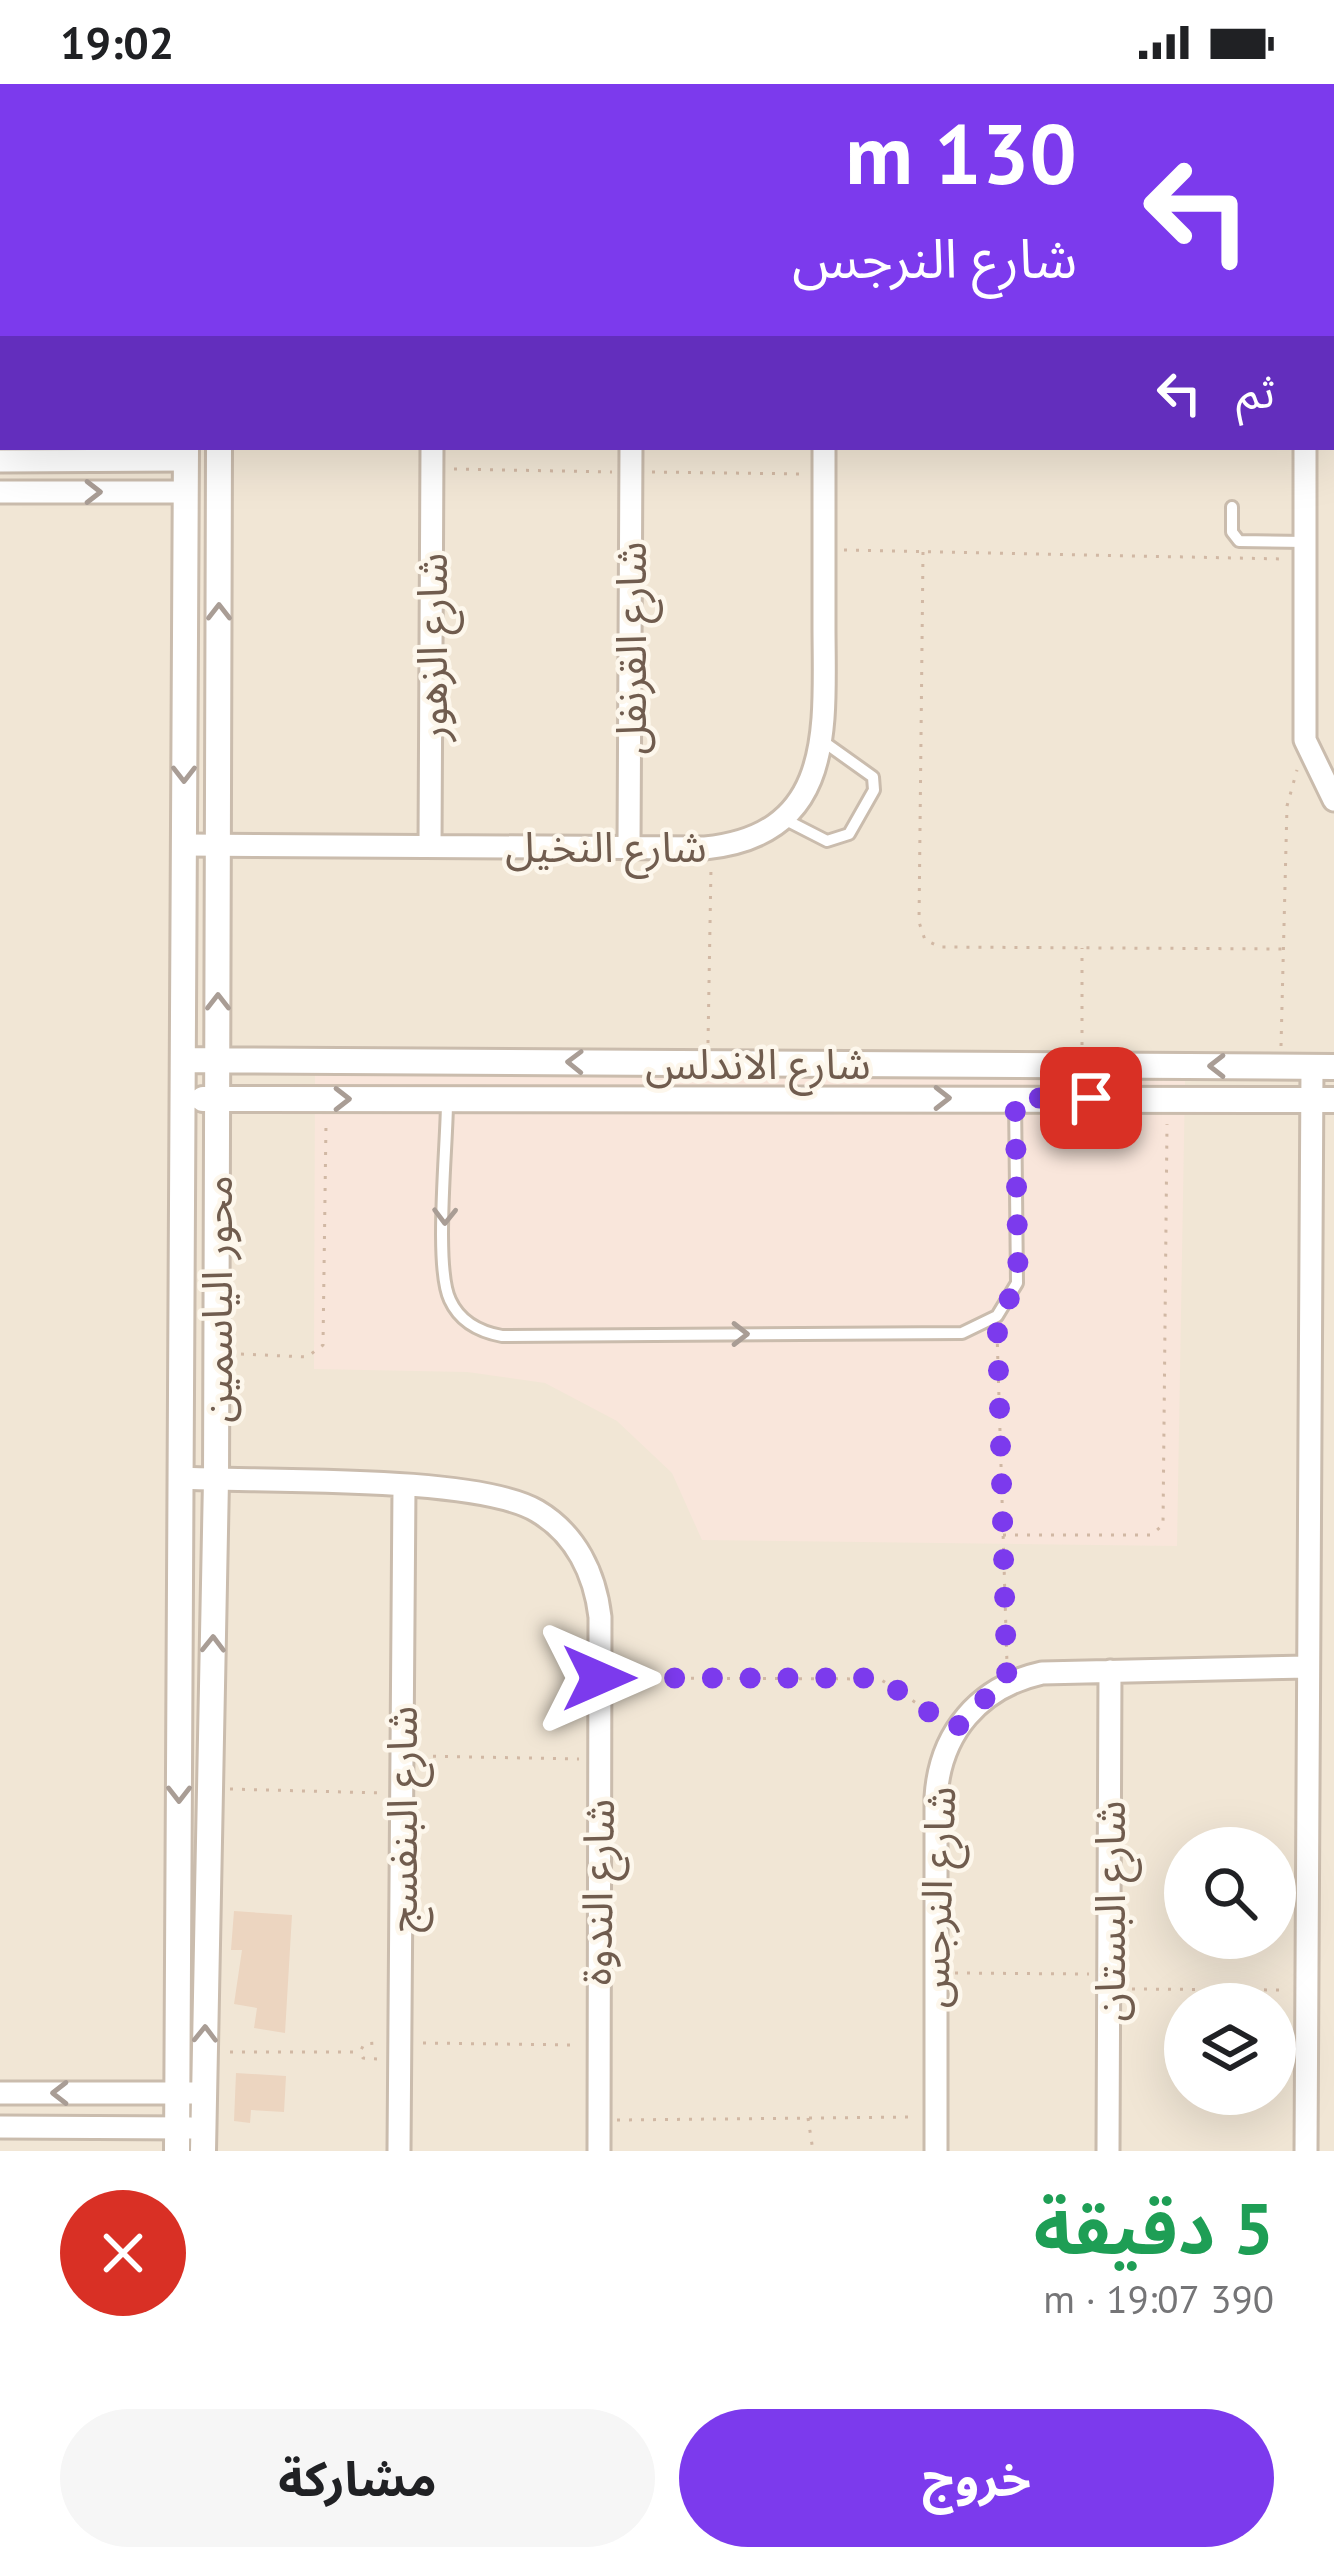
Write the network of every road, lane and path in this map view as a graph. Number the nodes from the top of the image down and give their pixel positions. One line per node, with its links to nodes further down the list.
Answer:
1 (219, 450): 19 (street, محور الياسمين, one-way to 1)
2 (433, 450): 20 (street, شارع الزهور)
3 (631, 450): 21 (street, شارع القرنفل)
4 (824, 450): 11 (street)
5 (1305, 450): 12 (street)
6 (186, 454): 7 (street); 9 (street, محور الياسمين)
7 (0, 460)
8 (0, 492): 9 (street, one-way to 9)
9 (186, 492): 18 (street, محور الياسمين, one-way to 18)
10 (1232, 507): 12 (lane)
11 (824, 550): 13 (path); 14 (street)
12 (1304, 551): 13 (path); 15 (street)
13 (923, 552): 23 (path)
14 (824, 742): 17 (street); 17 (lane)
15 (1308, 754): 16 (street); 24 (path)
16 (1334, 800)
17 (782, 818): 22 (street, شارع النخيل)
18 (184, 845): 19 (street, شارع النخيل); 25 (street, محور الياسمين)
19 (219, 845): 20 (street, شارع النخيل); 26 (street, محور الياسمين, one-way to 19)
20 (430, 846): 21 (street, شارع النخيل)
21 (629, 848): 22 (street, شارع النخيل)
22 (711, 848): 27 (path)
23 (1082, 948): 24 (path); 28 (path)
24 (1283, 950): 29 (path)
25 (183, 1060): 26 (street, شارع الاندلس); 33 (street, محور الياسمين)
26 (217, 1060): 27 (street, شارع الاندلس, one-way to 26); 34 (street, محور الياسمين)
27 (708, 1063): 28 (street, شارع الاندلس)
28 (1082, 1065): 29 (street, شارع الاندلس, one-way to 28)
29 (1280, 1066): 30 (street, شارع الاندلس)
30 (1323, 1067): 37 (street)
31 (1015, 1098): 32 (street, شارع الاندلس); 36 (street, شارع الاندلس, one-way to 31); 38 (lane)
32 (1167, 1098): 37 (street, شارع الاندلس); 45 (path)
33 (183, 1099): 34 (street, شارع الاندلس); 42 (street, محور الياسمين)
34 (217, 1099): 35 (street, شارع الاندلس); 39 (street, محور الياسمين)
35 (326, 1099): 36 (street, شارع الاندلس, one-way to 36); 39 (path)
36 (448, 1099): 38 (lane, one-way to 38)
37 (1323, 1100): 40 (street)
38 (997, 1316): 45 (path)
39 (215, 1353): 43 (street, محور الياسمين)
40 (1310, 1383): 41 (street); 46 (street)
41 (1334, 1383)
42 (181, 1478): 43 (street, شارع الندوة); 63 (street, محور الياسمين, one-way to 63)
43 (216, 1480): 44 (street, شارع الندوة); 53 (street, محور الياسمين, one-way to 43)
44 (404, 1487): 48 (street, شارع الندوة); 51 (street, شارع البنفسج)
45 (1004, 1535): 49 (path)
46 (1307, 1667): 47 (street, شارع النرجس); 57 (street)
47 (1110, 1671): 49 (street, شارع النرجس); 56 (street, شارع البستان)
48 (599, 1678): 50 (path); 52 (street, شارع الندوة)
49 (1007, 1684): 50 (street, شارع النرجس)
50 (955, 1730): 55 (street, شارع النرجس)
51 (401, 1756): 52 (path); 54 (street, شارع البنفسج)
52 (599, 1759): 58 (street, شارع الندوة)
53 (211, 1789): 54 (path); 59 (street, محور الياسمين, one-way to 53)
54 (400, 1793): 60 (street, شارع البنفسج)
55 (932, 1972): 56 (path); 65 (street, شارع النرجس)
56 (1109, 1982): 57 (path); 75 (street, شارع البستان)
57 (1304, 1990): 76 (street)
58 (595, 2045): 60 (path); 67 (street, شارع الندوة)
59 (204, 2051): 61 (path); 64 (street, محور الياسمين)
60 (399, 2051): 61 (path); 61 (path); 71 (street, شارع البنفسج)
61 (360, 2052)
62 (0, 2092): 63 (street, one-way to 62)
63 (177, 2093): 64 (street); 69 (street, محور الياسمين)
64 (204, 2093): 70 (street, محور الياسمين)
65 (934, 2116): 66 (path); 74 (street, شارع النرجس)
66 (808, 2118): 67 (path); 73 (path)
67 (598, 2120): 72 (street, شارع الندوة)
68 (0, 2127): 69 (street)
69 (177, 2140): 70 (street)
70 (203, 2140)
71 (399, 2151)
72 (599, 2151)
73 (813, 2151)
74 (936, 2151)
75 (1108, 2151)
76 (1306, 2151)

